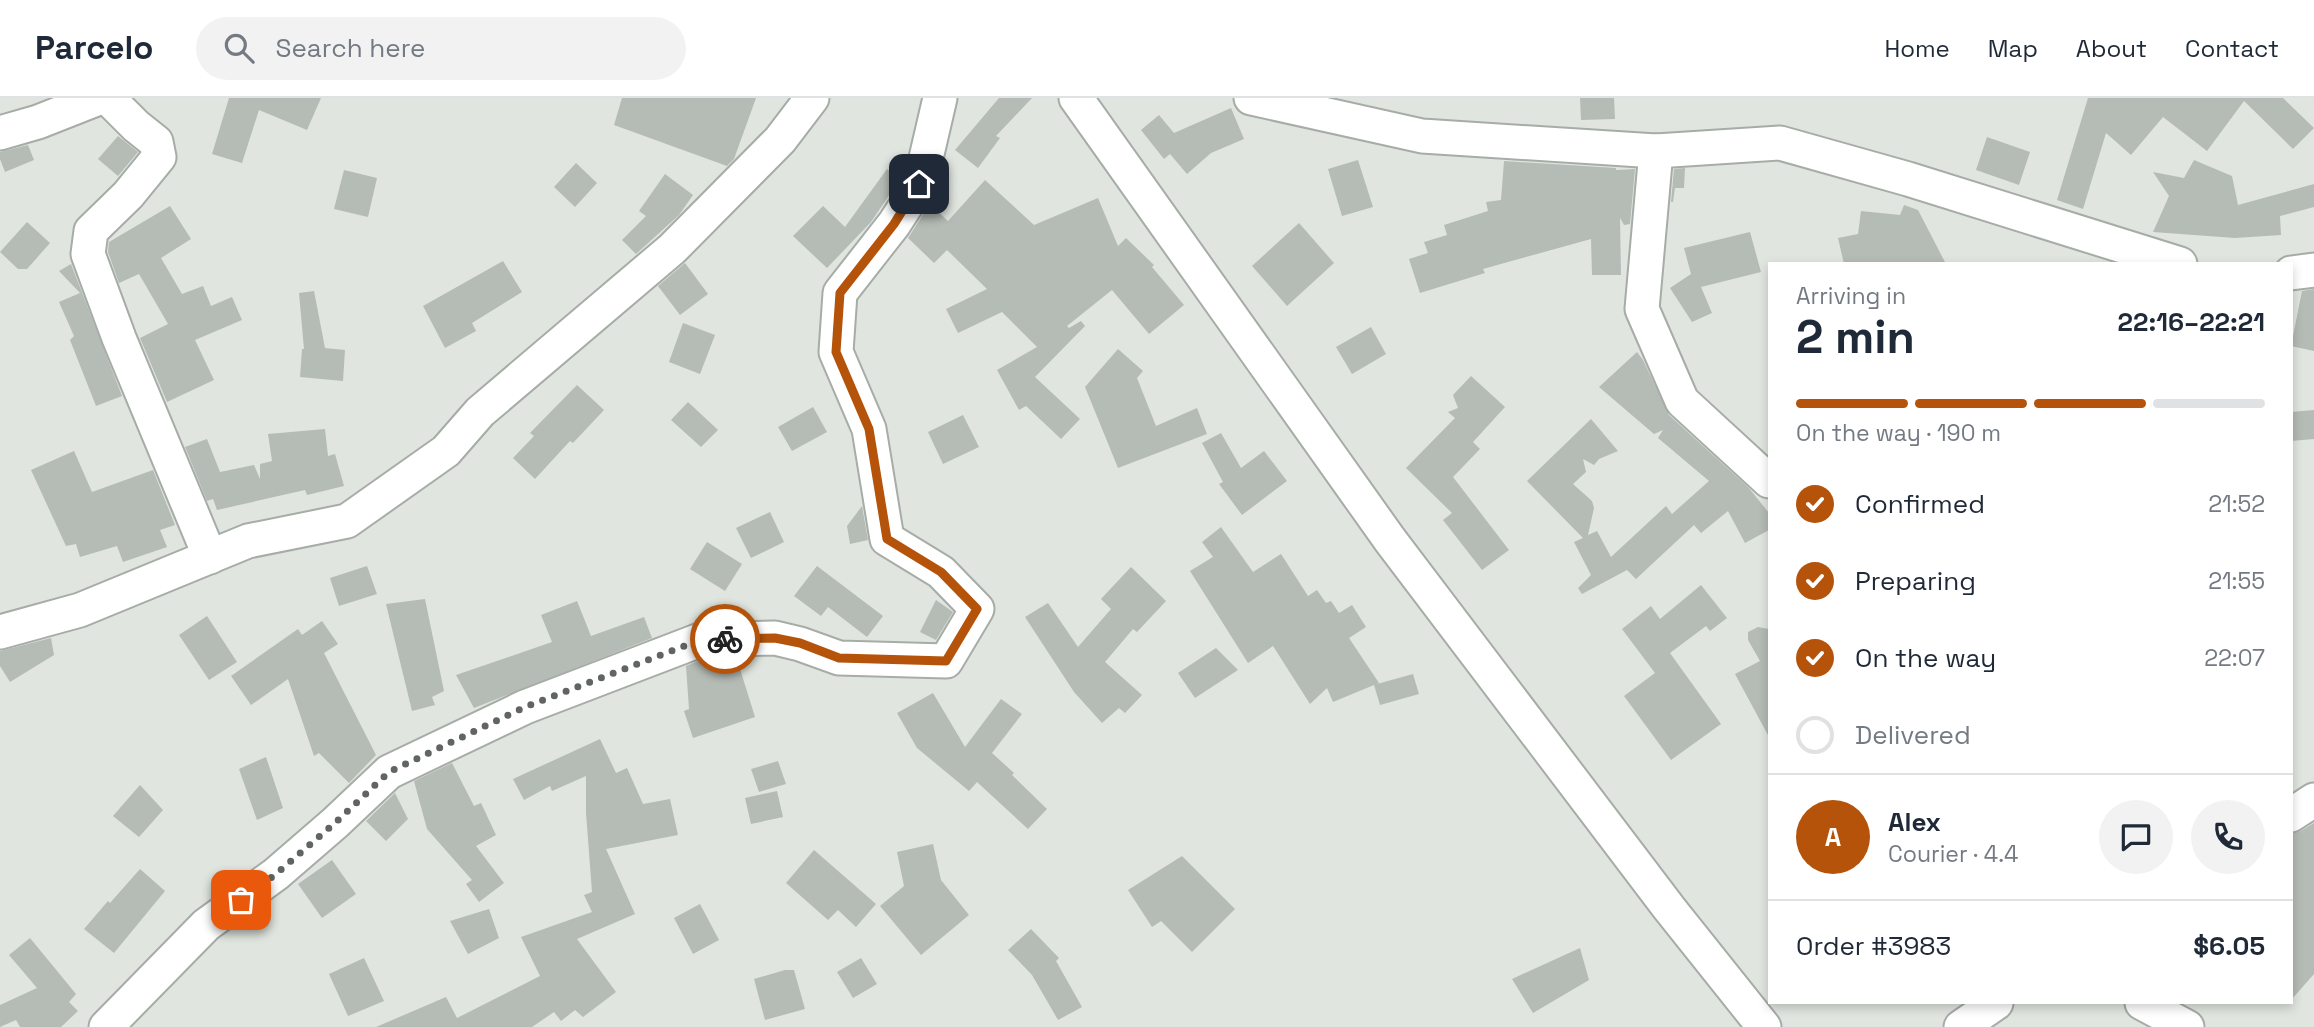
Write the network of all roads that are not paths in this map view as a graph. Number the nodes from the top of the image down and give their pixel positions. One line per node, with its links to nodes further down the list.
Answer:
1 (100, 98): 7 (street)
2 (108, 98): 14 (street)
3 (812, 98): 14 (street)
4 (940, 98): 18 (street)
5 (1076, 98): 19 (street)
6 (1251, 98): 8 (street)
7 (0, 133)
8 (1656, 151): 9 (street); 13 (street)
9 (2141, 258): 10 (street)
10 (2167, 262)
11 (2314, 270): 12 (street)
12 (2293, 273)
13 (1766, 473)
14 (210, 557): 15 (street)
15 (0, 632)
16 (1995, 1004): 20 (street)
17 (2145, 1004): 21 (street)
18 (106, 1027)
19 (1765, 1027)
20 (1961, 1027)
21 (2188, 1027)

